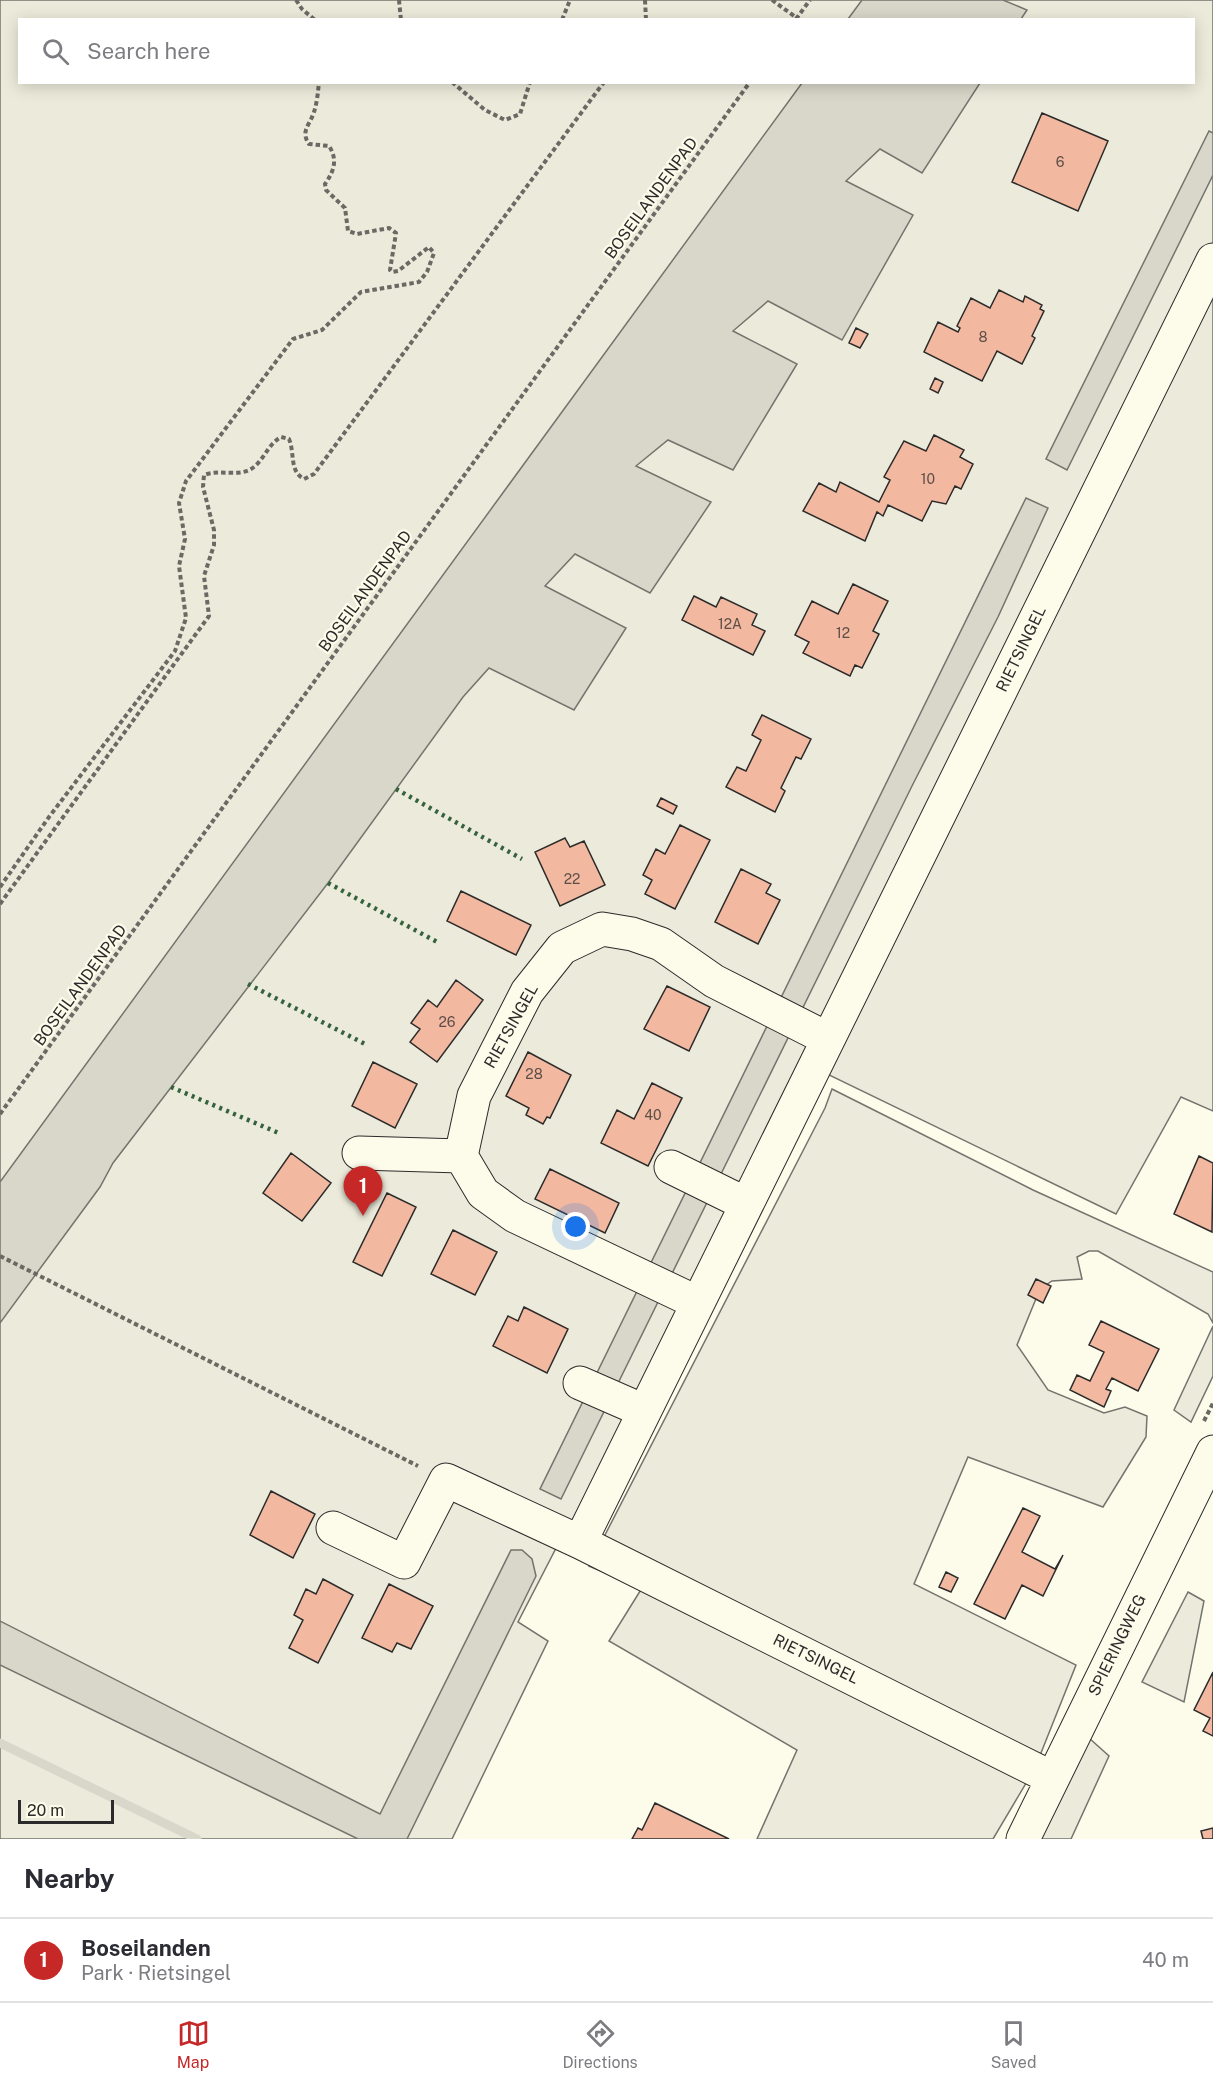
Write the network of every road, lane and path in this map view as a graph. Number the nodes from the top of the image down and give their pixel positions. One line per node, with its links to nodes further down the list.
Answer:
1 (296, 0): 7 (path)
2 (399, 0): 8 (path)
3 (570, 0): 9 (path)
4 (645, 0): 10 (path)
5 (772, 0): 11 (path)
6 (810, 0): 12 (path)
7 (313, 18)
8 (401, 18)
9 (563, 18)
10 (645, 18)
11 (795, 18)
12 (797, 18)
13 (319, 84): 19 (path)
14 (454, 84): 15 (path)
15 (529, 84)
16 (603, 84): 20 (path)
17 (749, 84): 22 (path, BOSEILANDENPAD)
18 (1213, 260): 21 (street, RIETSINGEL)
19 (0, 887)
20 (0, 904)
21 (828, 1039): 24 (street, RIETSINGEL); 26 (street, RIETSINGEL)
22 (0, 1114)
23 (359, 1153): 24 (street)
24 (460, 1156): 28 (street)
25 (671, 1167): 26 (street)
26 (746, 1204): 28 (street, RIETSINGEL)
27 (0, 1256): 32 (path)
28 (698, 1303): 30 (street, RIETSINGEL)
29 (580, 1383): 30 (street)
30 (644, 1411): 34 (street, RIETSINGEL)
31 (1213, 1452): 35 (street, SPIERINGWEG)
32 (446, 1480): 33 (street); 34 (street, RIETSINGEL)
33 (333, 1528)
34 (580, 1542): 35 (street, RIETSINGEL)
35 (1052, 1778): 36 (street, SPIERINGWEG)
36 (1023, 1839)

